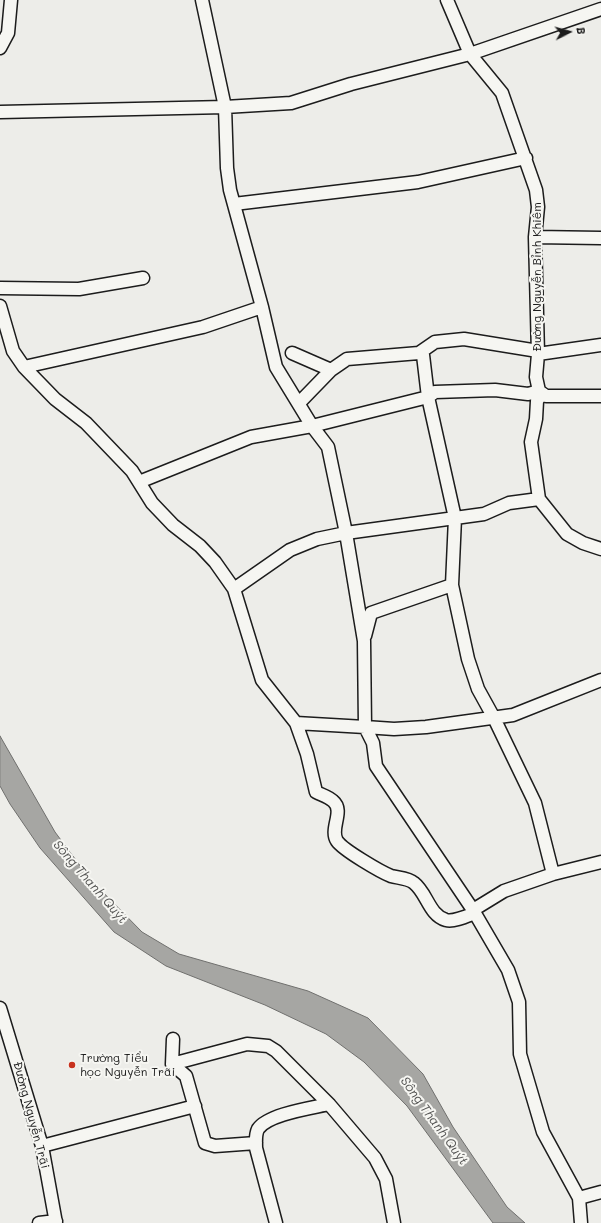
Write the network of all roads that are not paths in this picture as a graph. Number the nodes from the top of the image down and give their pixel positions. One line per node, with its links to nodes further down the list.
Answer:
1 (11, 0): 5 (street)
2 (202, 0): 7 (street)
3 (447, 0): 6 (street, Đường Nguyễn Bỉnh Khiêm)
4 (601, 9): 6 (street)
5 (0, 48)
6 (470, 54): 7 (street); 9 (street, Đường Nguyễn Bỉnh Khiêm)
7 (225, 107): 8 (street); 10 (street)
8 (0, 112)
9 (526, 158): 10 (street); 11 (street, Đường Nguyễn Bỉnh Khiêm)
10 (234, 204): 16 (street)
11 (535, 237): 12 (street); 20 (street, Đường Nguyễn Bỉnh Khiêm)
12 (601, 238)
13 (143, 278): 14 (street)
14 (0, 288)
15 (0, 306): 21 (street)
16 (262, 307): 21 (street); 26 (street)
17 (601, 345): 20 (street)
18 (292, 352): 22 (street)
19 (419, 353): 20 (street); 22 (street); 25 (street)
20 (538, 353): 23 (street, Đường Nguyễn Bỉnh Khiêm)
21 (24, 367): 28 (street)
22 (331, 370): 26 (street)
23 (540, 392): 24 (street); 25 (street); 29 (street)
24 (601, 396)
25 (428, 397): 27 (street); 30 (street)
26 (299, 403): 27 (street)
27 (312, 426): 28 (street); 31 (street)
28 (139, 482): 34 (street)
29 (539, 499): 30 (street); 32 (street)
30 (455, 518): 31 (street); 33 (street)
31 (346, 533): 34 (street); 35 (street)
32 (601, 550)
33 (452, 585): 35 (street); 37 (street)
34 (234, 589): 38 (street)
35 (364, 641): 39 (street)
36 (601, 680): 37 (street)
37 (494, 718): 39 (street); 41 (street)
38 (296, 723): 39 (street); 42 (street)
39 (365, 727): 42 (street)
40 (601, 862): 41 (street)
41 (553, 874): 42 (street)
42 (474, 911): 51 (street)
43 (0, 1008): 49 (street, Đường Nguyễn Trãi)
44 (173, 1039): 45 (street)
45 (172, 1064): 46 (street); 47 (street)
46 (329, 1104): 48 (street); 55 (street)
47 (195, 1106): 48 (street); 49 (street)
48 (256, 1142): 54 (street)
49 (42, 1146): 52 (street, Đường Nguyễn Trãi)
50 (601, 1192): 51 (street)
51 (578, 1198): 56 (street)
52 (56, 1222): 53 (street)
53 (39, 1223)
54 (276, 1223)
55 (394, 1223)
56 (581, 1223)

